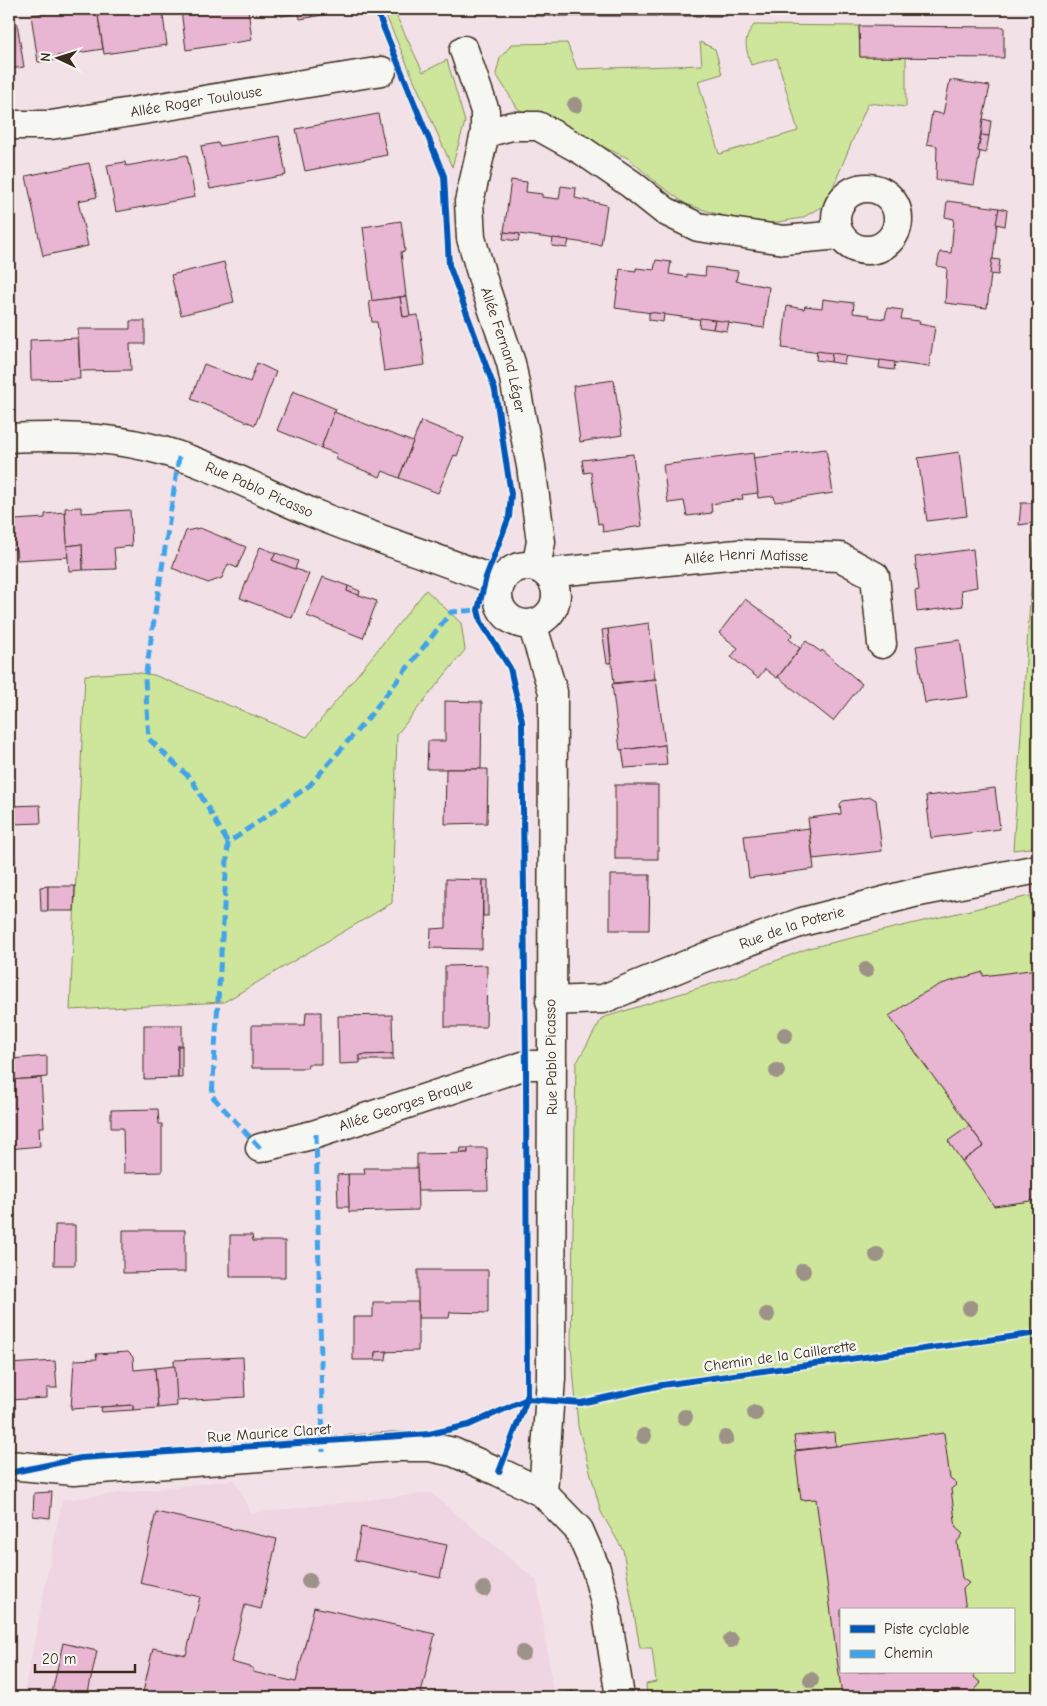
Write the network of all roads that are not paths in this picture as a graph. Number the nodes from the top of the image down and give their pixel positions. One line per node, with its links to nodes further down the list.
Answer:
1 (464, 50): 4 (street, Allée Fernand Léger)
2 (382, 71): 3 (street, Allée Roger Toulouse)
3 (9, 125)
4 (485, 133): 5 (street); 7 (street, Allée Fernand Léger)
5 (840, 235)
6 (9, 438): 8 (street, Rue Pablo Picasso)
7 (541, 570): 8 (street); 9 (street); 10 (street, Allée Henri Matisse)
8 (501, 582): 9 (street)
9 (532, 624): 12 (street, Rue Pablo Picasso)
10 (882, 644)
11 (1038, 869): 12 (street, Rue de la Poterie)
12 (550, 1001): 13 (street, Rue Pablo Picasso)
13 (552, 1065): 14 (street, Allée Georges Braque); 16 (street, Rue Pablo Picasso)
14 (260, 1148)
15 (9, 1466): 16 (street, Rue Maurice Claret)
16 (543, 1493): 17 (street, Rue Maurice Claret)
17 (620, 1697)

